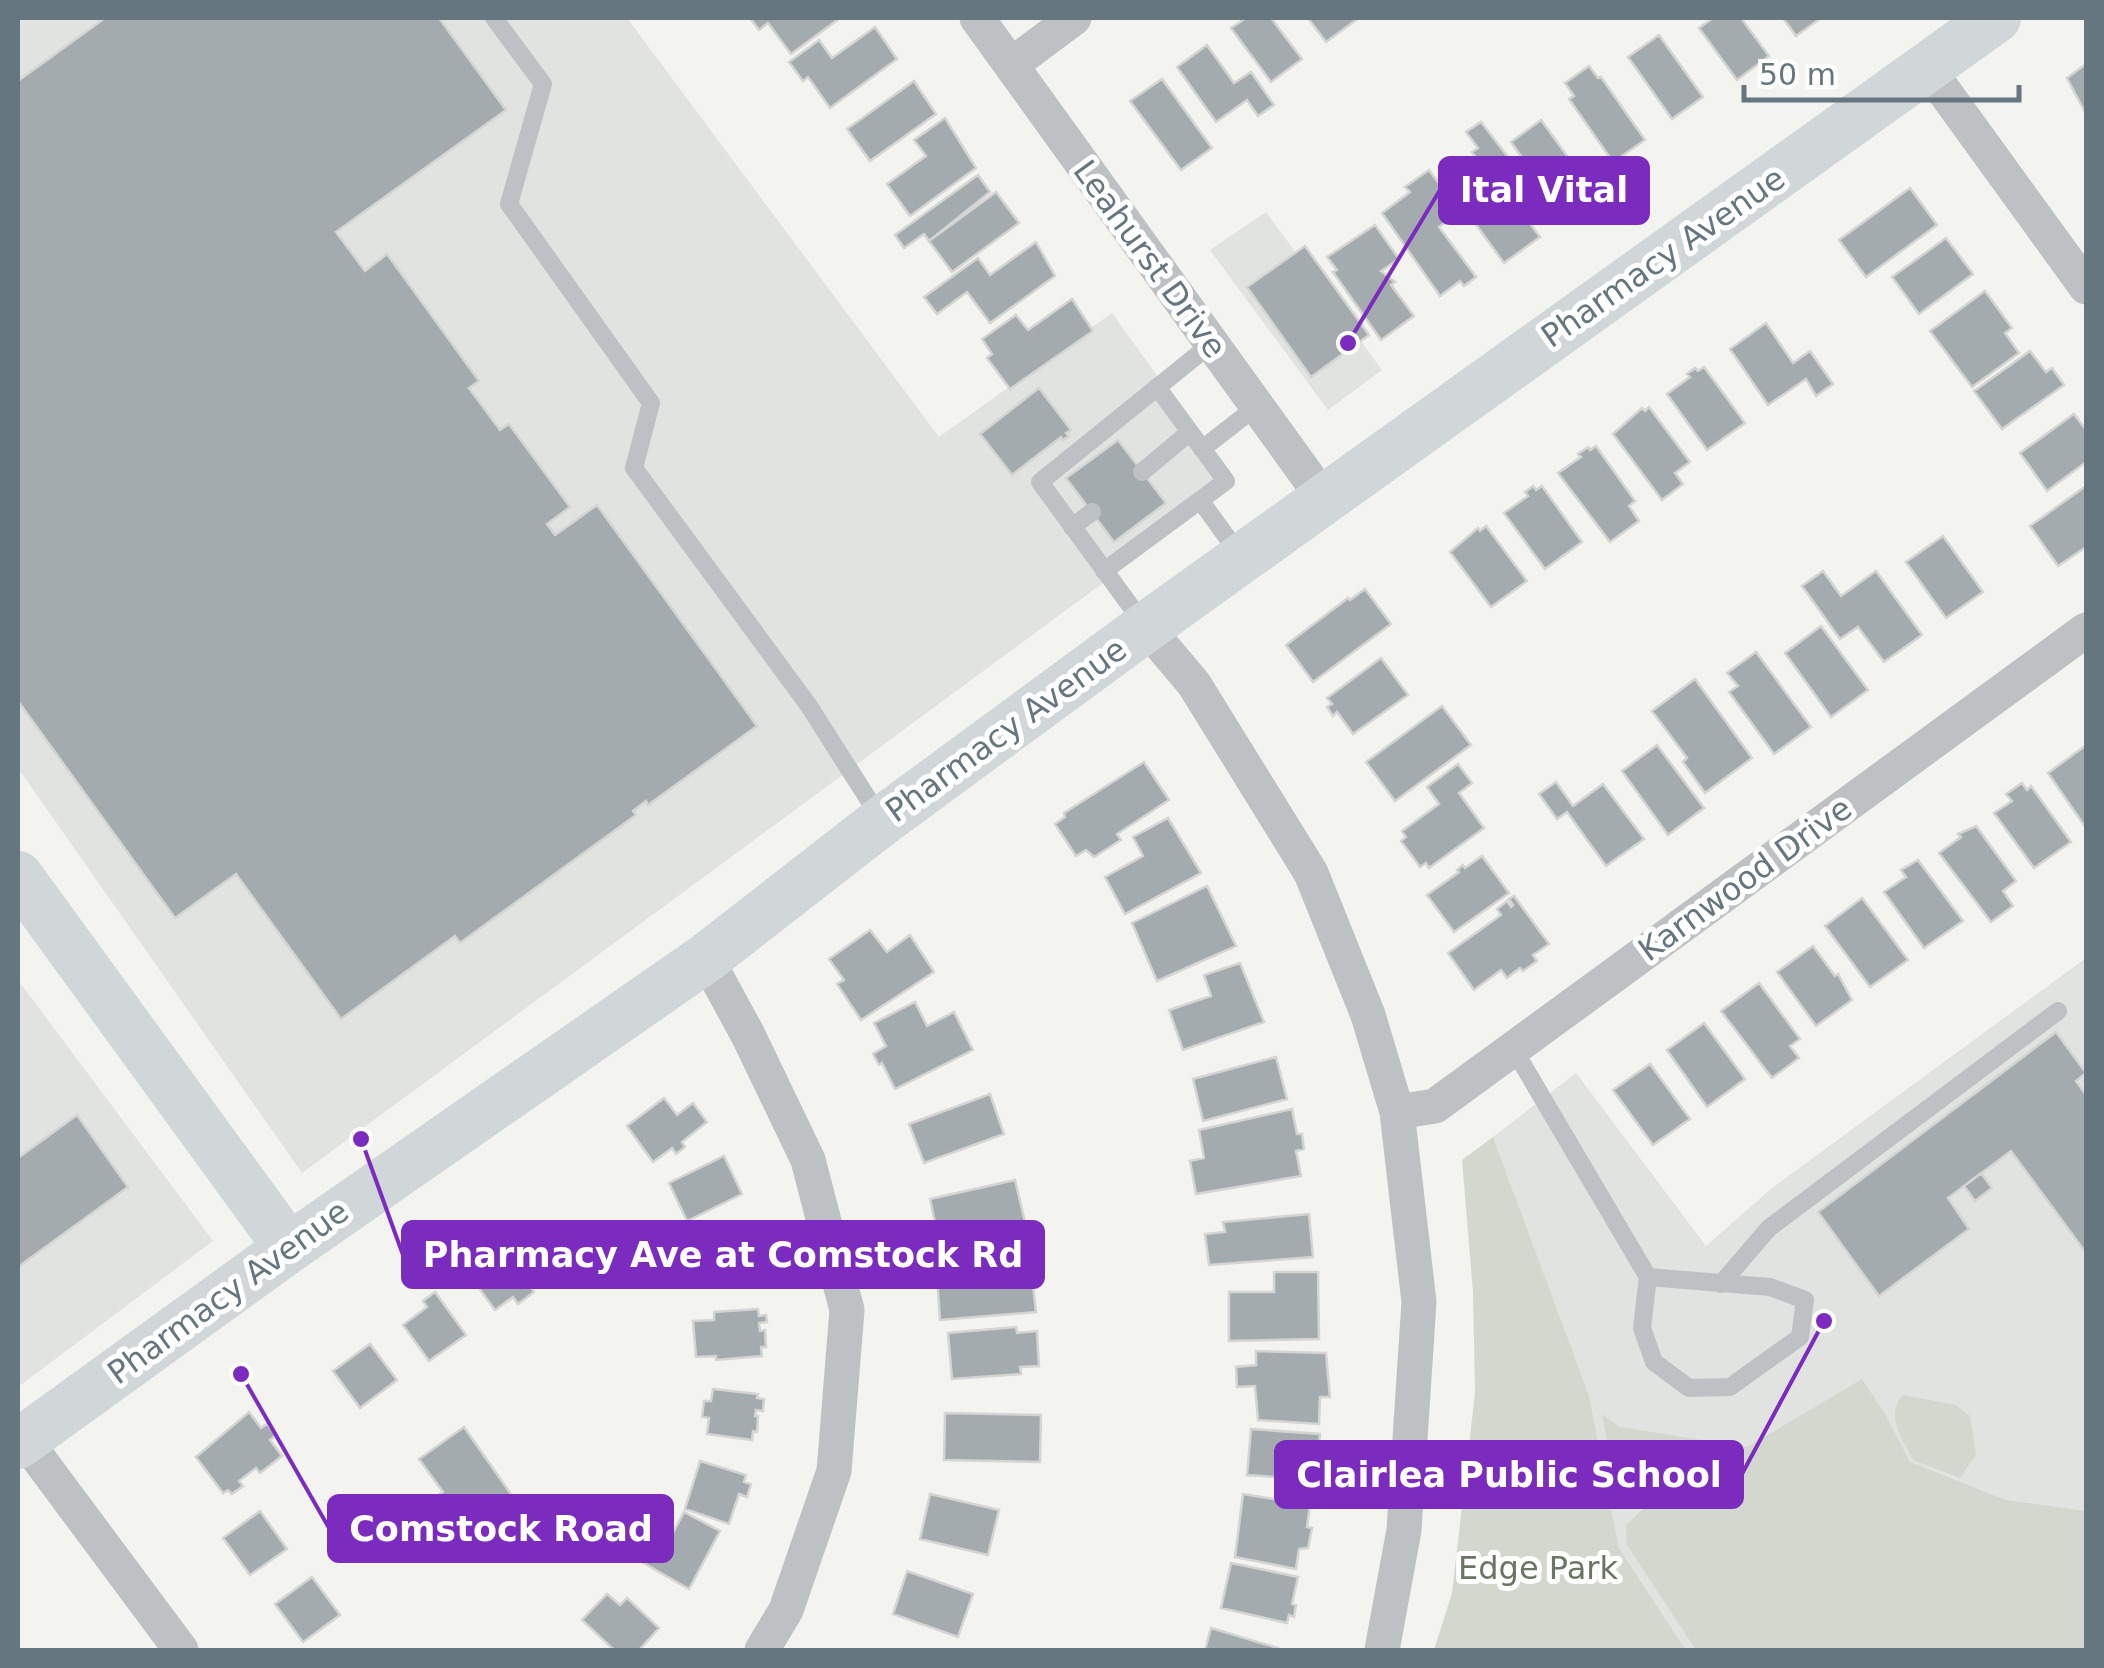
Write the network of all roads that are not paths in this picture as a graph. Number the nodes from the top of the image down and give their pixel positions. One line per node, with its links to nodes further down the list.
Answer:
1 (494, 18): 22 (lane)
2 (977, 18): 5 (street, Leahurst Drive)
3 (1074, 18): 5 (street)
4 (1996, 18): 6 (street, Pharmacy Avenue)
5 (1012, 65): 8 (street, Leahurst Drive)
6 (1928, 69): 7 (street); 14 (street, Pharmacy Avenue)
7 (2086, 288)
8 (1211, 344): 9 (lane); 10 (street, Leahurst Drive)
9 (1158, 387): 11 (lane); 17 (lane)
10 (1256, 407): 12 (lane); 14 (street, Leahurst Drive)
11 (1190, 432): 12 (lane); 13 (lane)
12 (1202, 449): 15 (lane)
13 (1142, 472)
14 (1324, 499): 18 (street, Pharmacy Avenue)
15 (1200, 500): 18 (lane); 19 (lane)
16 (1092, 512): 17 (lane)
17 (1072, 527): 19 (lane)
18 (1242, 558): 20 (street, Pharmacy Avenue)
19 (1104, 572): 20 (lane)
20 (1146, 627): 22 (street, Pharmacy Avenue); 27 (street)
21 (2086, 630): 26 (street, Karnwood Drive)
22 (882, 821): 24 (street, Pharmacy Avenue)
23 (18, 876): 28 (street)
24 (706, 958): 28 (street, Pharmacy Avenue); 33 (street)
25 (2058, 1010): 30 (lane)
26 (1513, 1048): 27 (street, Karnwood Drive); 29 (lane)
27 (1397, 1112): 34 (street)
28 (289, 1248): 31 (street, Pharmacy Avenue)
29 (1648, 1277): 30 (lane); 30 (lane)
30 (1721, 1284)
31 (21, 1442): 32 (street)
32 (181, 1650)
33 (762, 1650)
34 (1382, 1650)

